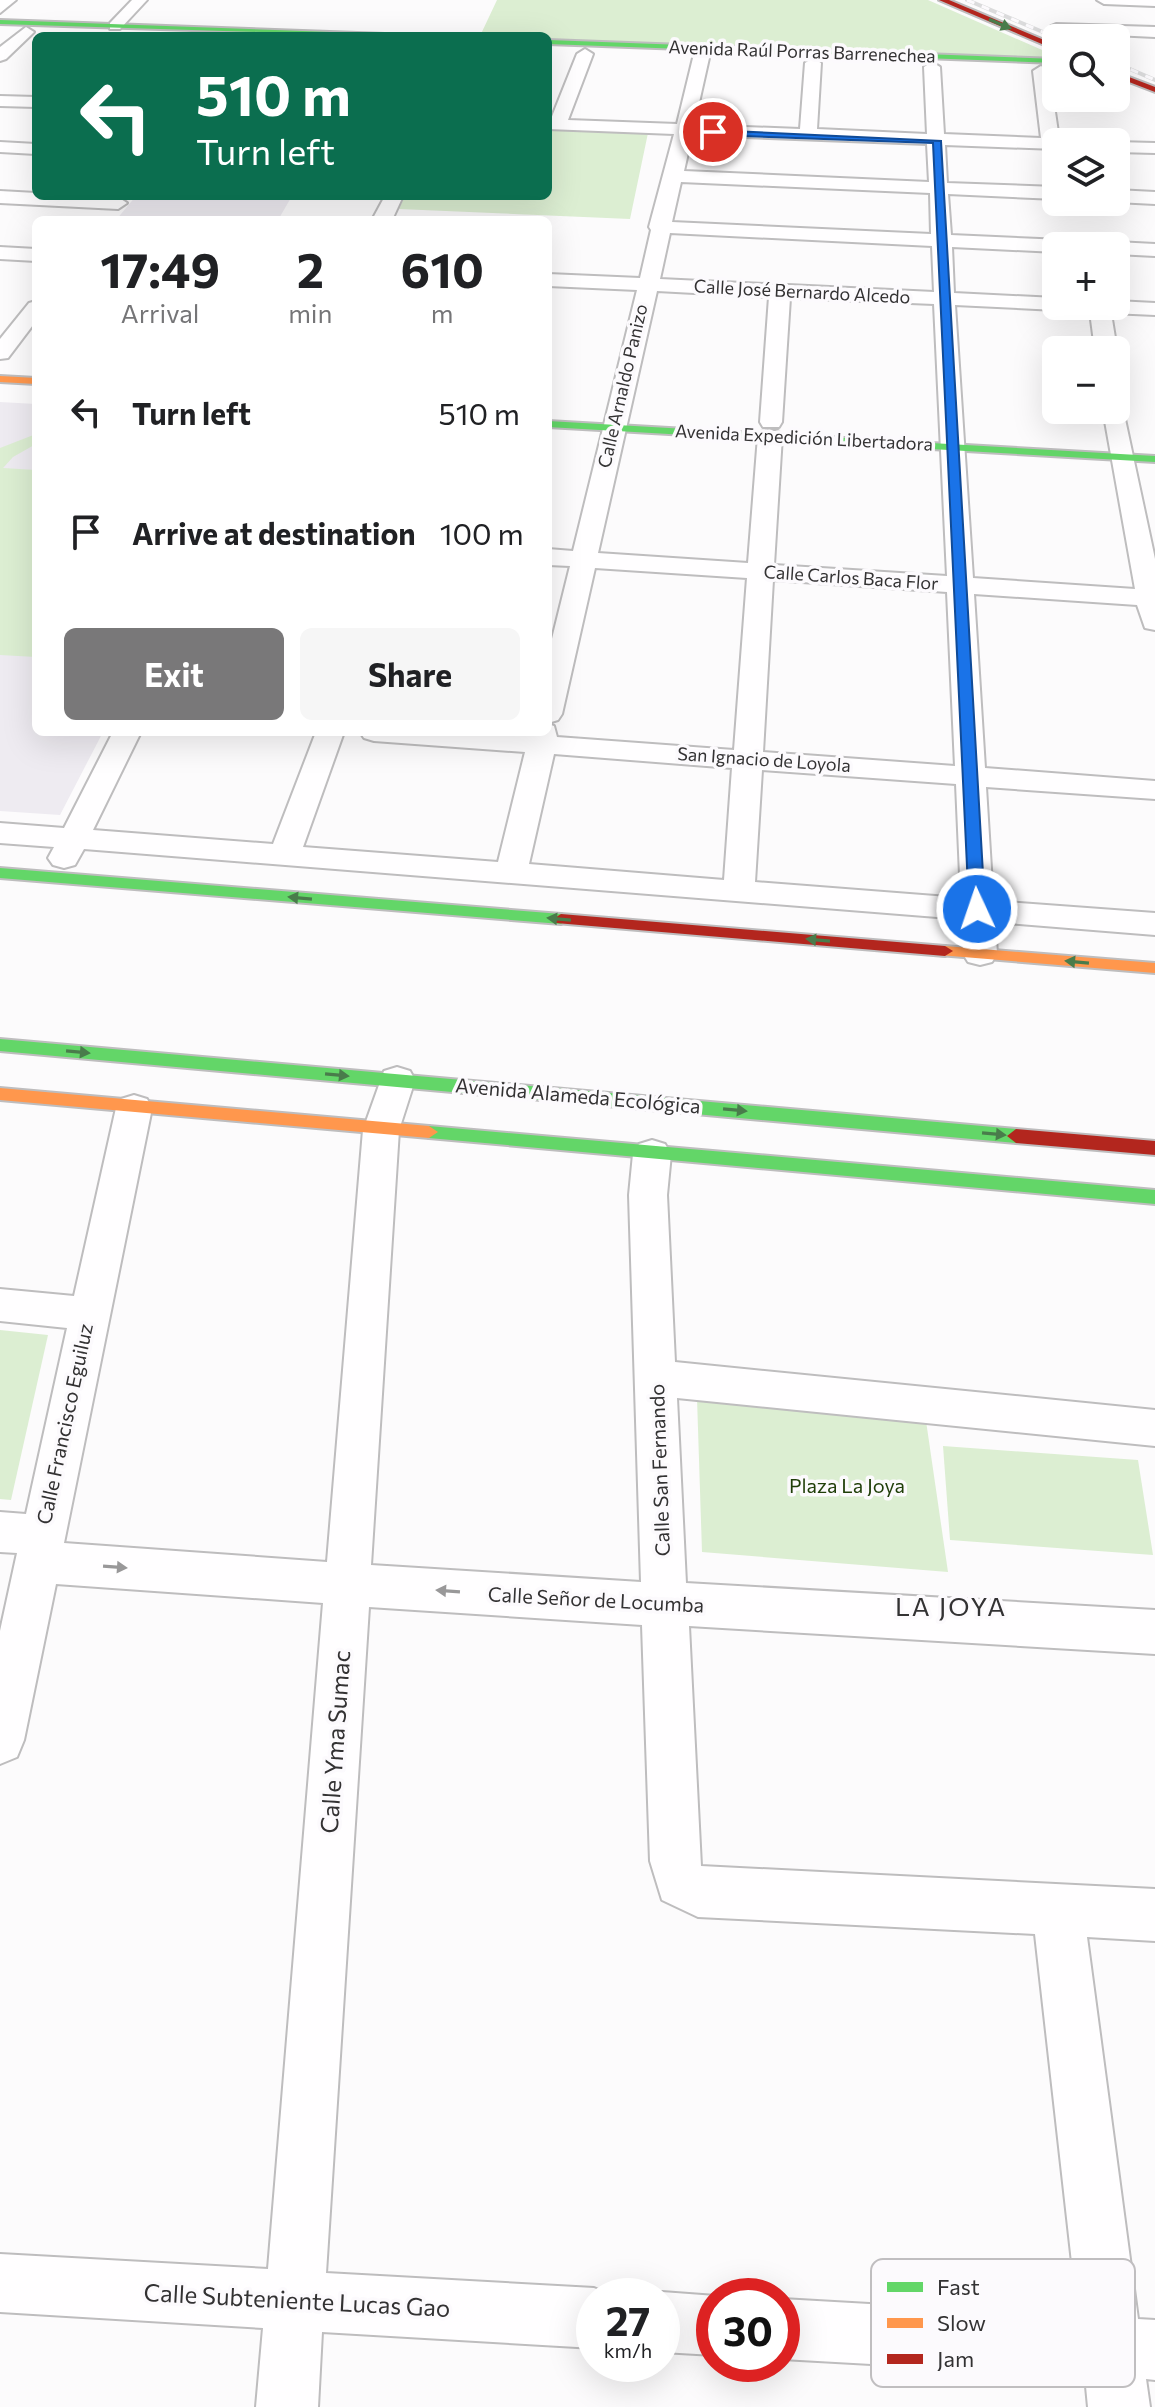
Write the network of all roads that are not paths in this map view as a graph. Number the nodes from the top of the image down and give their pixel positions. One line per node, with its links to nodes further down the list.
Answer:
1 (9, 0): 7 (street)
2 (140, 0): 11 (street)
3 (943, 0): 20 (street, one-way to 20)
4 (987, 0): 10 (street)
5 (1104, 0): 6 (street)
6 (1155, 2)
7 (0, 8)
8 (266, 10): 17 (street)
9 (0, 22): 11 (street)
10 (1044, 24)
11 (115, 26): 16 (street)
12 (0, 31): 14 (street)
13 (1130, 31): 18 (street)
14 (26, 32): 15 (street); 23 (street)
15 (32, 32)
16 (229, 32)
17 (249, 32)
18 (1155, 32)
19 (552, 42): 27 (street, Avenida Raúl Porras Barrenechea)
20 (1042, 42)
21 (552, 52): 22 (street, Avenida Raúl Porras Barrenechea)
22 (585, 54): 24 (street, Avenida Raúl Porras Barrenechea); 33 (street)
23 (0, 56)
24 (701, 58): 25 (street, Avenida Raúl Porras Barrenechea); 34 (street, Calle Arnaldo Panizo)
25 (813, 63): 26 (street, Avenida Raúl Porras Barrenechea); 35 (street)
26 (932, 67): 28 (street, Avenida Raúl Porras Barrenechea); 36 (street)
27 (1042, 68)
28 (1042, 68)
29 (1130, 79): 30 (street)
30 (1155, 90)
31 (0, 101): 32 (street)
32 (32, 102)
33 (552, 125): 34 (street)
34 (682, 131): 35 (street); 42 (street, Calle Arnaldo Panizo)
35 (808, 136): 36 (street)
36 (937, 141): 37 (street); 43 (street)
37 (1042, 144)
38 (0, 147): 41 (street)
39 (1130, 147): 40 (street)
40 (1155, 148)
41 (32, 149)
42 (671, 176): 43 (street); 51 (street, Calle Arnaldo Panizo)
43 (939, 188): 44 (street); 52 (street)
44 (1042, 192)
45 (0, 197): 47 (street)
46 (1130, 197): 48 (street)
47 (32, 198)
48 (1155, 198)
49 (121, 200): 50 (street)
50 (108, 216)
51 (659, 227): 52 (street); 59 (street, Calle Arnaldo Panizo)
52 (942, 240): 53 (street); 61 (street)
53 (1042, 245)
54 (1130, 249): 55 (street)
55 (1155, 250)
56 (0, 253): 57 (street)
57 (32, 255)
58 (552, 280): 59 (street, Calle José Bernardo Alcedo)
59 (646, 284): 60 (street, Calle José Bernardo Alcedo); 72 (street, Calle Arnaldo Panizo)
60 (780, 291): 61 (street, Calle José Bernardo Alcedo); 75 (street)
61 (945, 299): 62 (street, Calle José Bernardo Alcedo); 76 (street)
62 (1042, 303)
63 (1130, 308): 64 (street)
64 (1155, 309)
65 (32, 312): 66 (street)
66 (0, 353)
67 (0, 379): 68 (street)
68 (32, 381)
69 (0, 393): 70 (street)
70 (32, 395)
71 (552, 411): 72 (street, Avenida Expedición Libertadora)
72 (615, 420): 73 (street, Avenida Expedición Libertadora); 75 (street, Avenida Expedición Libertadora); 81 (street, Calle Arnaldo Panizo)
73 (552, 424)
74 (1116, 424): 78 (street)
75 (771, 429): 76 (street, Avenida Expedición Libertadora); 82 (street)
76 (953, 440): 78 (street, Avenida Expedición Libertadora); 83 (street)
77 (1155, 444): 78 (street, Avenida Expedición Libertadora)
78 (1120, 450): 79 (street, Avenida Expedición Libertadora); 84 (street)
79 (1155, 459)
80 (552, 557): 81 (street, Calle Carlos Baca Flor)
81 (583, 559): 82 (street, Calle Carlos Baca Flor); 86 (street, Calle Arnaldo Panizo)
82 (761, 572): 83 (street, Calle Carlos Baca Flor); 92 (street)
83 (960, 585): 84 (street, Calle Carlos Baca Flor); 93 (street)
84 (1152, 598): 85 (street)
85 (1155, 624)
86 (558, 627): 87 (street, Calle Arnaldo Panizo)
87 (552, 679)
88 (125, 736): 96 (street)
89 (329, 736): 97 (street)
90 (486, 736): 91 (street, San Ignacio de Loyola)
91 (542, 738): 92 (street, San Ignacio de Loyola); 99 (street)
92 (748, 759): 93 (street, San Ignacio de Loyola); 101 (street)
93 (970, 775): 94 (street, San Ignacio de Loyola); 102 (street)
94 (1155, 790)
95 (0, 833): 96 (street)
96 (74, 839): 97 (street); 100 (street)
97 (284, 856): 99 (street)
98 (0, 873): 100 (street)
99 (511, 874): 101 (street)
100 (55, 878): 104 (street, one-way to 100)
101 (739, 889): 102 (street)
102 (977, 909): 103 (street); 104 (street)
103 (1155, 924)
104 (980, 954): 105 (street, one-way to 104)
105 (1155, 968)
106 (0, 1045): 107 (street, Avenida Alameda Ecológica, one-way to 107)
107 (397, 1080): 110 (street, Calle Yma Sumac); 111 (street, Avenida Alameda Ecológica, one-way to 111)
108 (0, 1094): 109 (street)
109 (134, 1108): 110 (street); 115 (street, Calle Francisco Eguiluz)
110 (381, 1130): 112 (street); 119 (street, Calle Yma Sumac)
111 (1155, 1148)
112 (652, 1154): 113 (street); 116 (street, Calle San Fernando)
113 (1155, 1197)
114 (0, 1305): 115 (street)
115 (88, 1314): 118 (street, Calle Francisco Eguiluz)
116 (656, 1378): 117 (street); 120 (street, Calle San Fernando)
117 (1155, 1428)
118 (27, 1543): 119 (street, Calle Señor de Locumba, one-way to 119); 122 (street, Calle Francisco Eguiluz)
119 (348, 1584): 120 (street, Calle Señor de Locumba, one-way to 119); 127 (street, Calle Yma Sumac)
120 (666, 1603): 121 (street, Calle Señor de Locumba); 123 (street, Calle San Fernando)
121 (1155, 1632)
122 (0, 1740)
123 (1058, 1910): 124 (street); 125 (street)
124 (1155, 1915)
125 (1117, 2259)
126 (0, 2283): 127 (street, Calle Subteniente Lucas Gao)
127 (295, 2301): 128 (street, Calle Subteniente Lucas Gao); 132 (street, Calle Yma Sumac)
128 (576, 2317)
129 (800, 2330): 130 (street)
130 (871, 2334)
131 (1123, 2387): 133 (street)
132 (287, 2407)
133 (1119, 2407)

